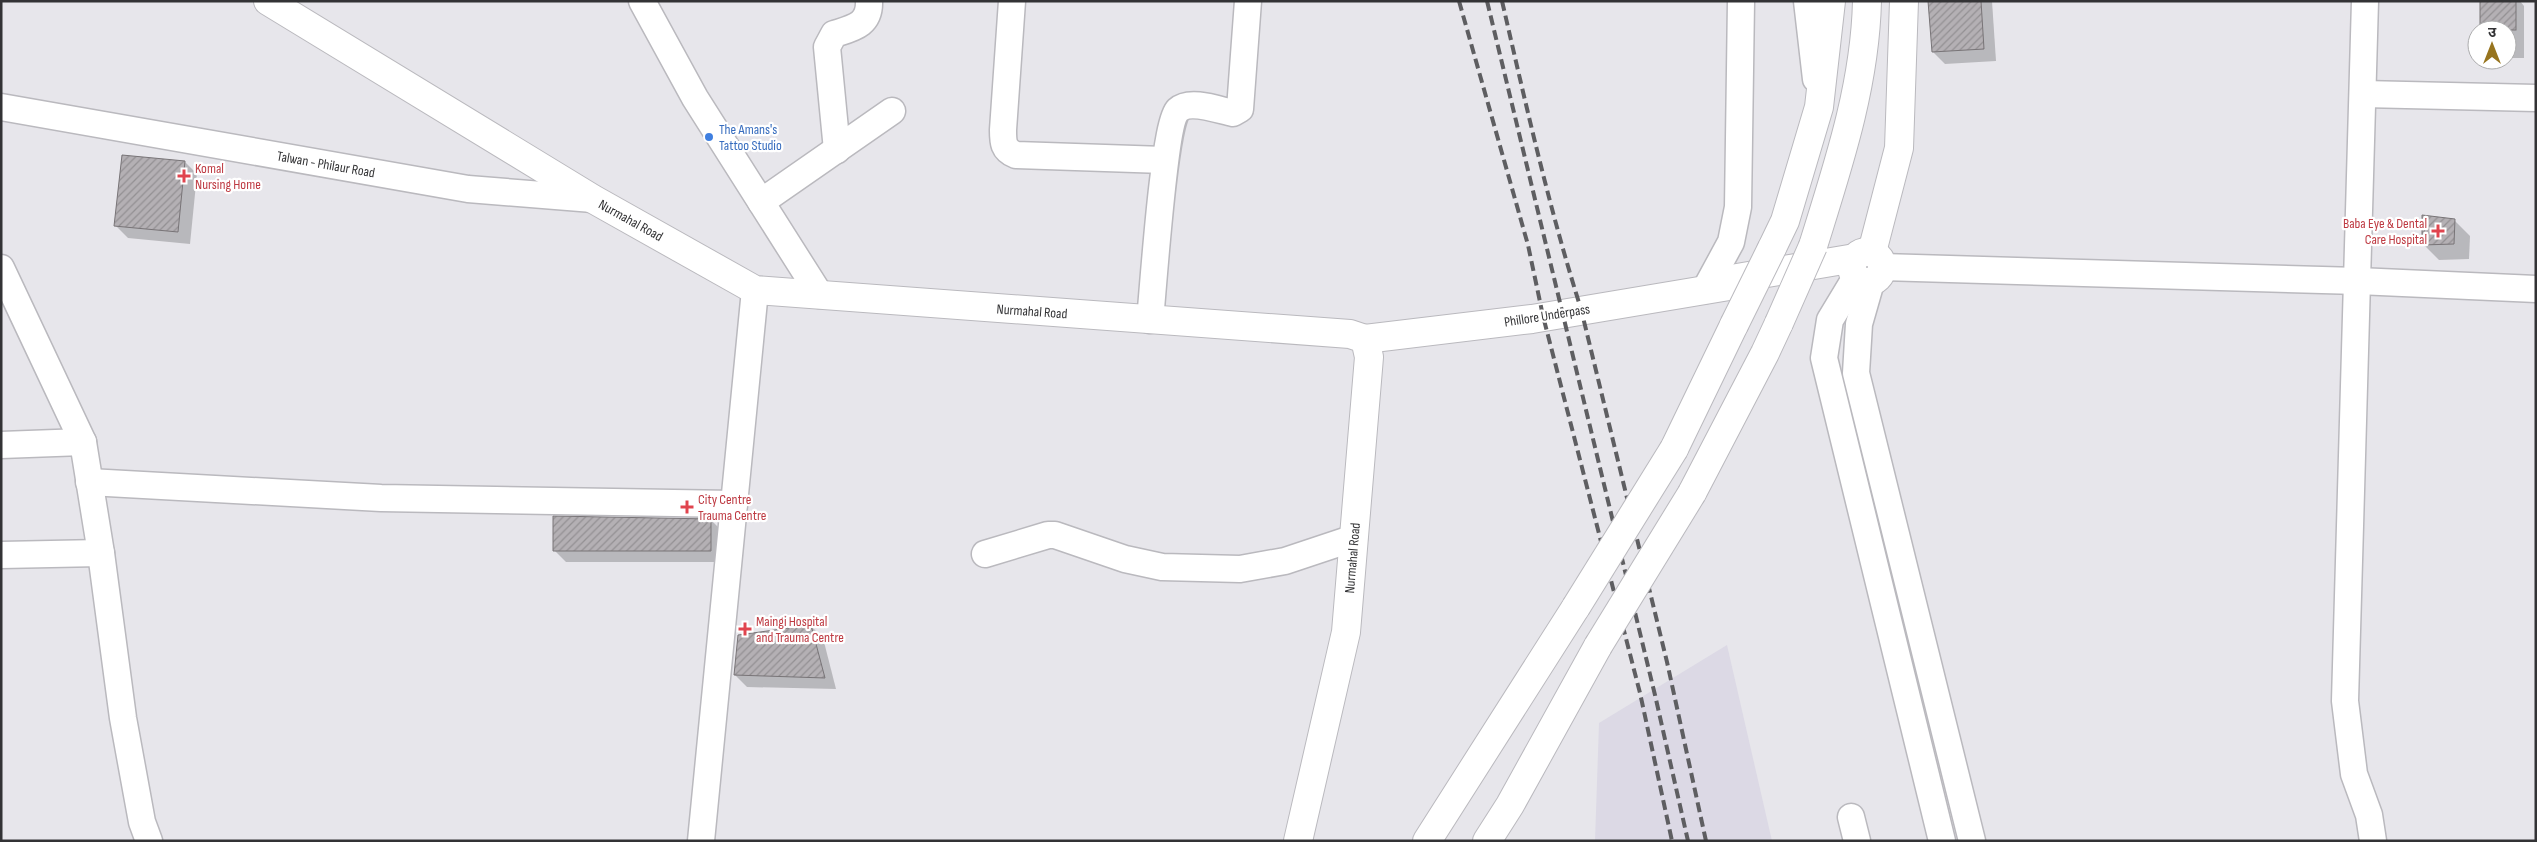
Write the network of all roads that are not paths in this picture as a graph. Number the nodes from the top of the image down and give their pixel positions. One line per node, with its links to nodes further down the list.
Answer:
1 (268, 1): 19 (main road, Nurmahal Road)
2 (642, 1): 20 (street)
3 (869, 1): 17 (street)
4 (1012, 1): 18 (street)
5 (1248, 1): 18 (street)
6 (1741, 1): 24 (street)
7 (1807, 1): 15 (street)
8 (1831, 1): 15 (main road)
9 (1867, 1): 42 (main road, bridge)
10 (1904, 1): 22 (main road)
11 (2365, 1): 12 (street)
12 (2363, 94): 13 (street); 23 (street)
13 (2536, 98)
14 (1, 107): 19 (street, Talwan - Philaur Road)
15 (1818, 107): 41 (main road, bridge)
16 (892, 111): 17 (street)
17 (837, 150): 20 (street)
18 (1164, 160): 28 (street)
19 (593, 199): 26 (main road, Nurmahal Road)
20 (760, 202): 27 (street)
21 (1, 268): 30 (street)
22 (1865, 269): 23 (street); 24 (main road, Phillore Underpass); 43 (street); 44 (street)
23 (2358, 281): 25 (street); 45 (street)
24 (1717, 288): 29 (main road, Phillore Underpass)
25 (2536, 289)
26 (755, 290): 27 (main road, Nurmahal Road); 33 (street)
27 (820, 295): 28 (main road, Nurmahal Road)
28 (1150, 320): 29 (main road, Nurmahal Road)
29 (1365, 339): 34 (main road, Nurmahal Road)
30 (83, 442): 31 (street); 32 (street)
31 (1, 445)
32 (89, 482): 33 (street); 35 (street)
33 (734, 504): 39 (street)
34 (1354, 538): 36 (street); 40 (main road, Nurmahal Road)
35 (101, 553): 37 (street); 38 (street)
36 (985, 554)
37 (1, 555)
38 (149, 841)
39 (701, 841)
40 (1298, 841)
41 (1427, 841)
42 (1487, 841)
43 (1942, 841)
44 (1972, 841)
45 (2373, 841)

